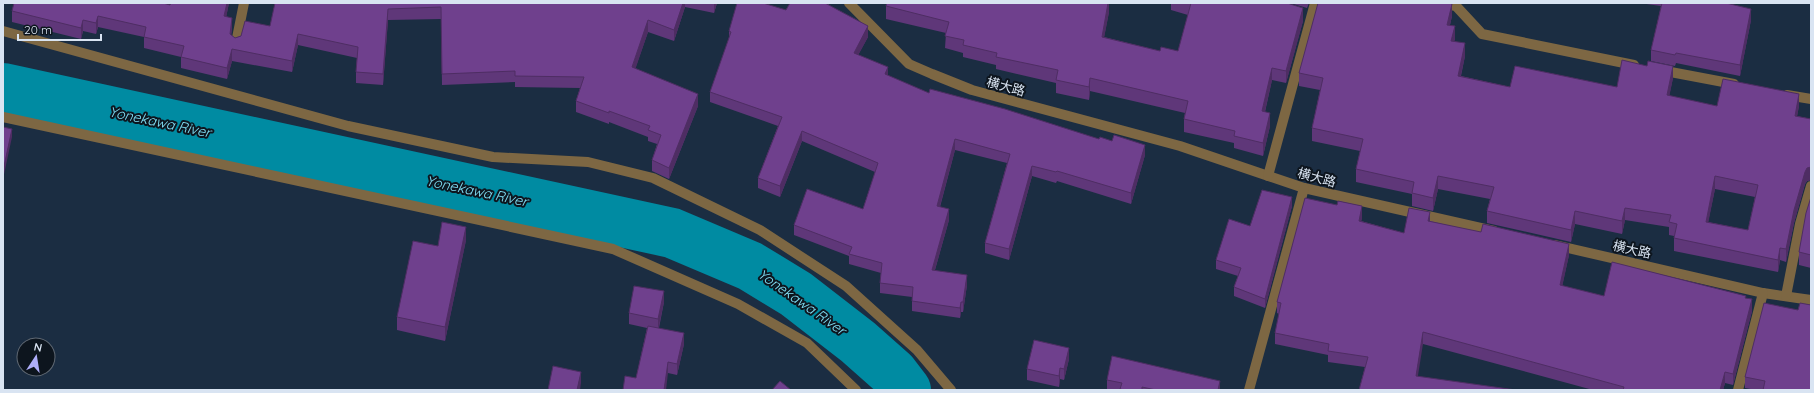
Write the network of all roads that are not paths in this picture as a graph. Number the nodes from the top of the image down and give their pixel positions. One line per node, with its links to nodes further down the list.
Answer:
1 (244, 3): 6 (street)
2 (849, 3): 11 (street, 横大路)
3 (1315, 3): 11 (street)
4 (1438, 3): 7 (street)
5 (3, 31): 20 (street)
6 (236, 43)
7 (1743, 86)
8 (1773, 92): 9 (street)
9 (1811, 99)
10 (3, 117): 19 (street)
11 (1268, 176): 13 (street, 横大路)
12 (1811, 186): 17 (street)
13 (1304, 188): 14 (street, 横大路); 21 (street)
14 (1507, 234)
15 (1546, 243): 16 (street, 横大路)
16 (1763, 292): 17 (street, 横大路); 22 (street)
17 (1786, 296): 18 (street, 横大路)
18 (1811, 300)
19 (856, 390)
20 (951, 390)
21 (1249, 390)
22 (1738, 390)

